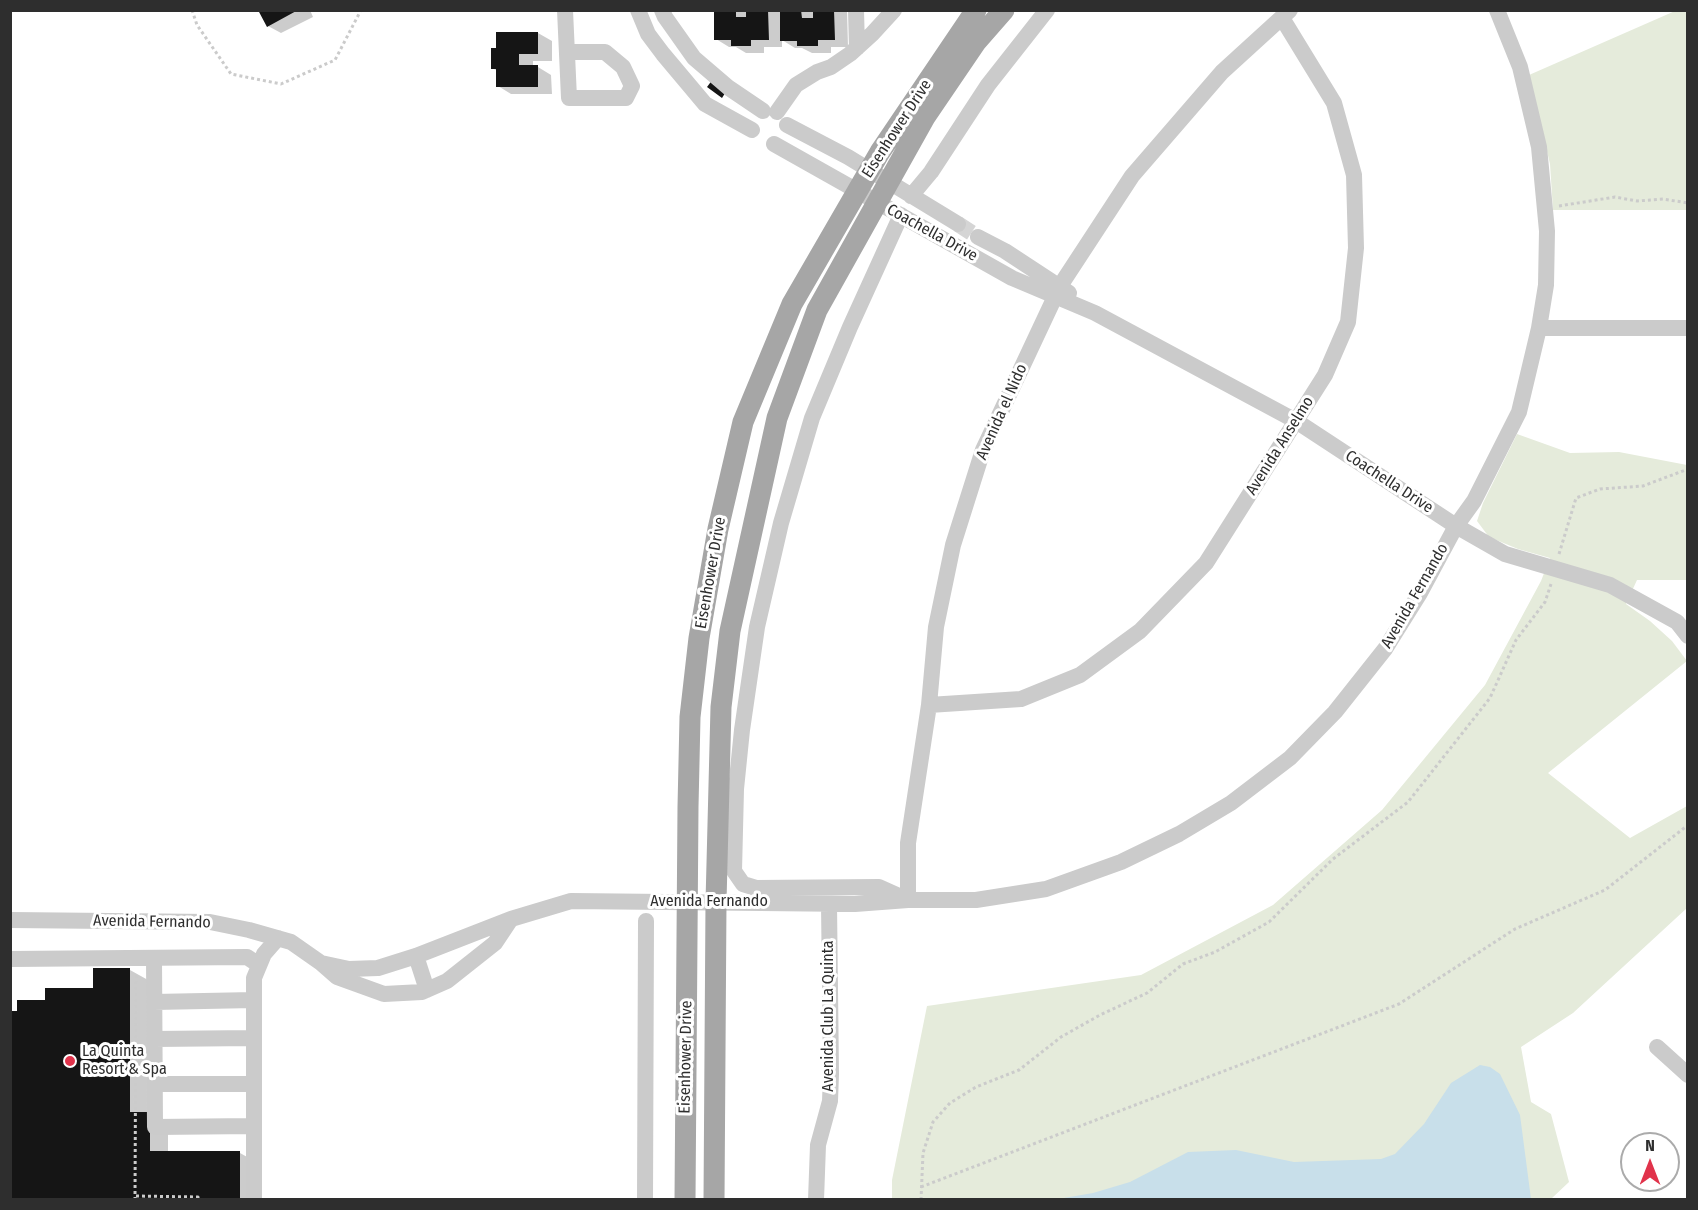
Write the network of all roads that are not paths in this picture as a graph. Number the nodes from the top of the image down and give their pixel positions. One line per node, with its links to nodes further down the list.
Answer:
1 (565, 10): 12 (street)
2 (638, 10): 14 (street, Coachella Drive)
3 (662, 10): 13 (street, Coachella Drive)
4 (856, 10): 11 (street)
5 (894, 10): 11 (street)
6 (976, 10): 18 (main road, Eisenhower Drive)
7 (1004, 10): 19 (main road, Eisenhower Drive)
8 (1047, 10): 21 (street)
9 (1497, 10): 29 (street, Avenida Fernando)
10 (1286, 14): 28 (street, Avenida el Nido); 31 (street, Avenida Anselmo)
11 (857, 48): 15 (street)
12 (567, 52)
13 (700, 63): 14 (street); 15 (street, Coachella Drive)
14 (685, 80): 16 (street, Coachella Drive)
15 (776, 116): 16 (street); 17 (street); 18 (street, Coachella Drive)
16 (752, 130): 17 (street, Coachella Drive)
17 (774, 144): 20 (street, Coachella Drive)
18 (868, 170): 19 (street, Coachella Drive); 20 (main road, Eisenhower Drive)
19 (889, 183): 21 (street, Coachella Drive); 22 (main road, Eisenhower Drive)
20 (857, 190): 22 (street, Coachella Drive); 37 (main road, Eisenhower Drive)
21 (911, 196): 24 (street, Coachella Drive)
22 (878, 202): 23 (street, Coachella Drive); 36 (main road, Eisenhower Drive)
23 (901, 215): 27 (street, Coachella Drive); 35 (street, Avenida Fernando)
24 (958, 225)
25 (978, 237): 26 (street, Coachella Drive)
26 (998, 248): 27 (street); 28 (street, Coachella Drive)
27 (988, 264): 28 (street, Coachella Drive)
28 (1058, 291): 31 (street, Coachella Drive); 34 (street, Avenida el Nido)
29 (1539, 328): 30 (street); 32 (street, Avenida Fernando)
30 (1688, 328)
31 (1296, 421): 32 (street, Coachella Drive); 34 (street, Avenida Anselmo)
32 (1456, 526): 33 (street, Coachella Drive); 35 (street, Avenida Fernando)
33 (1688, 636)
34 (929, 705): 35 (street, Avenida el Nido)
35 (908, 900): 38 (street, Avenida Fernando)
36 (716, 902): 37 (street, Avenida Fernando); 38 (street, Avenida Fernando); 61 (main road, Eisenhower Drive)
37 (688, 903): 39 (street, Avenida Fernando); 60 (main road, Eisenhower Drive)
38 (829, 903): 62 (street, Avenida Club La Quinta)
39 (511, 919): 43 (street, Avenida Fernando); 48 (street, Avenida Fernando)
40 (10, 920): 42 (street, Avenida Fernando)
41 (646, 921): 59 (street)
42 (278, 938): 46 (street, Avenida Fernando); 47 (street)
43 (416, 956): 46 (street, Avenida Fernando); 48 (street)
44 (153, 958): 45 (street); 47 (street); 50 (street)
45 (10, 959)
46 (321, 963): 48 (street, Avenida Fernando)
47 (259, 965): 49 (street)
48 (427, 990)
49 (254, 1000): 50 (street); 51 (street)
50 (154, 1002): 52 (street)
51 (254, 1038): 52 (street); 56 (street)
52 (154, 1039): 55 (street)
53 (1657, 1047): 54 (street)
54 (1688, 1075)
55 (154, 1084): 56 (street); 57 (street)
56 (254, 1084): 57 (street)
57 (254, 1126): 58 (street)
58 (254, 1200)
59 (645, 1200)
60 (685, 1200)
61 (714, 1200)
62 (816, 1200)

